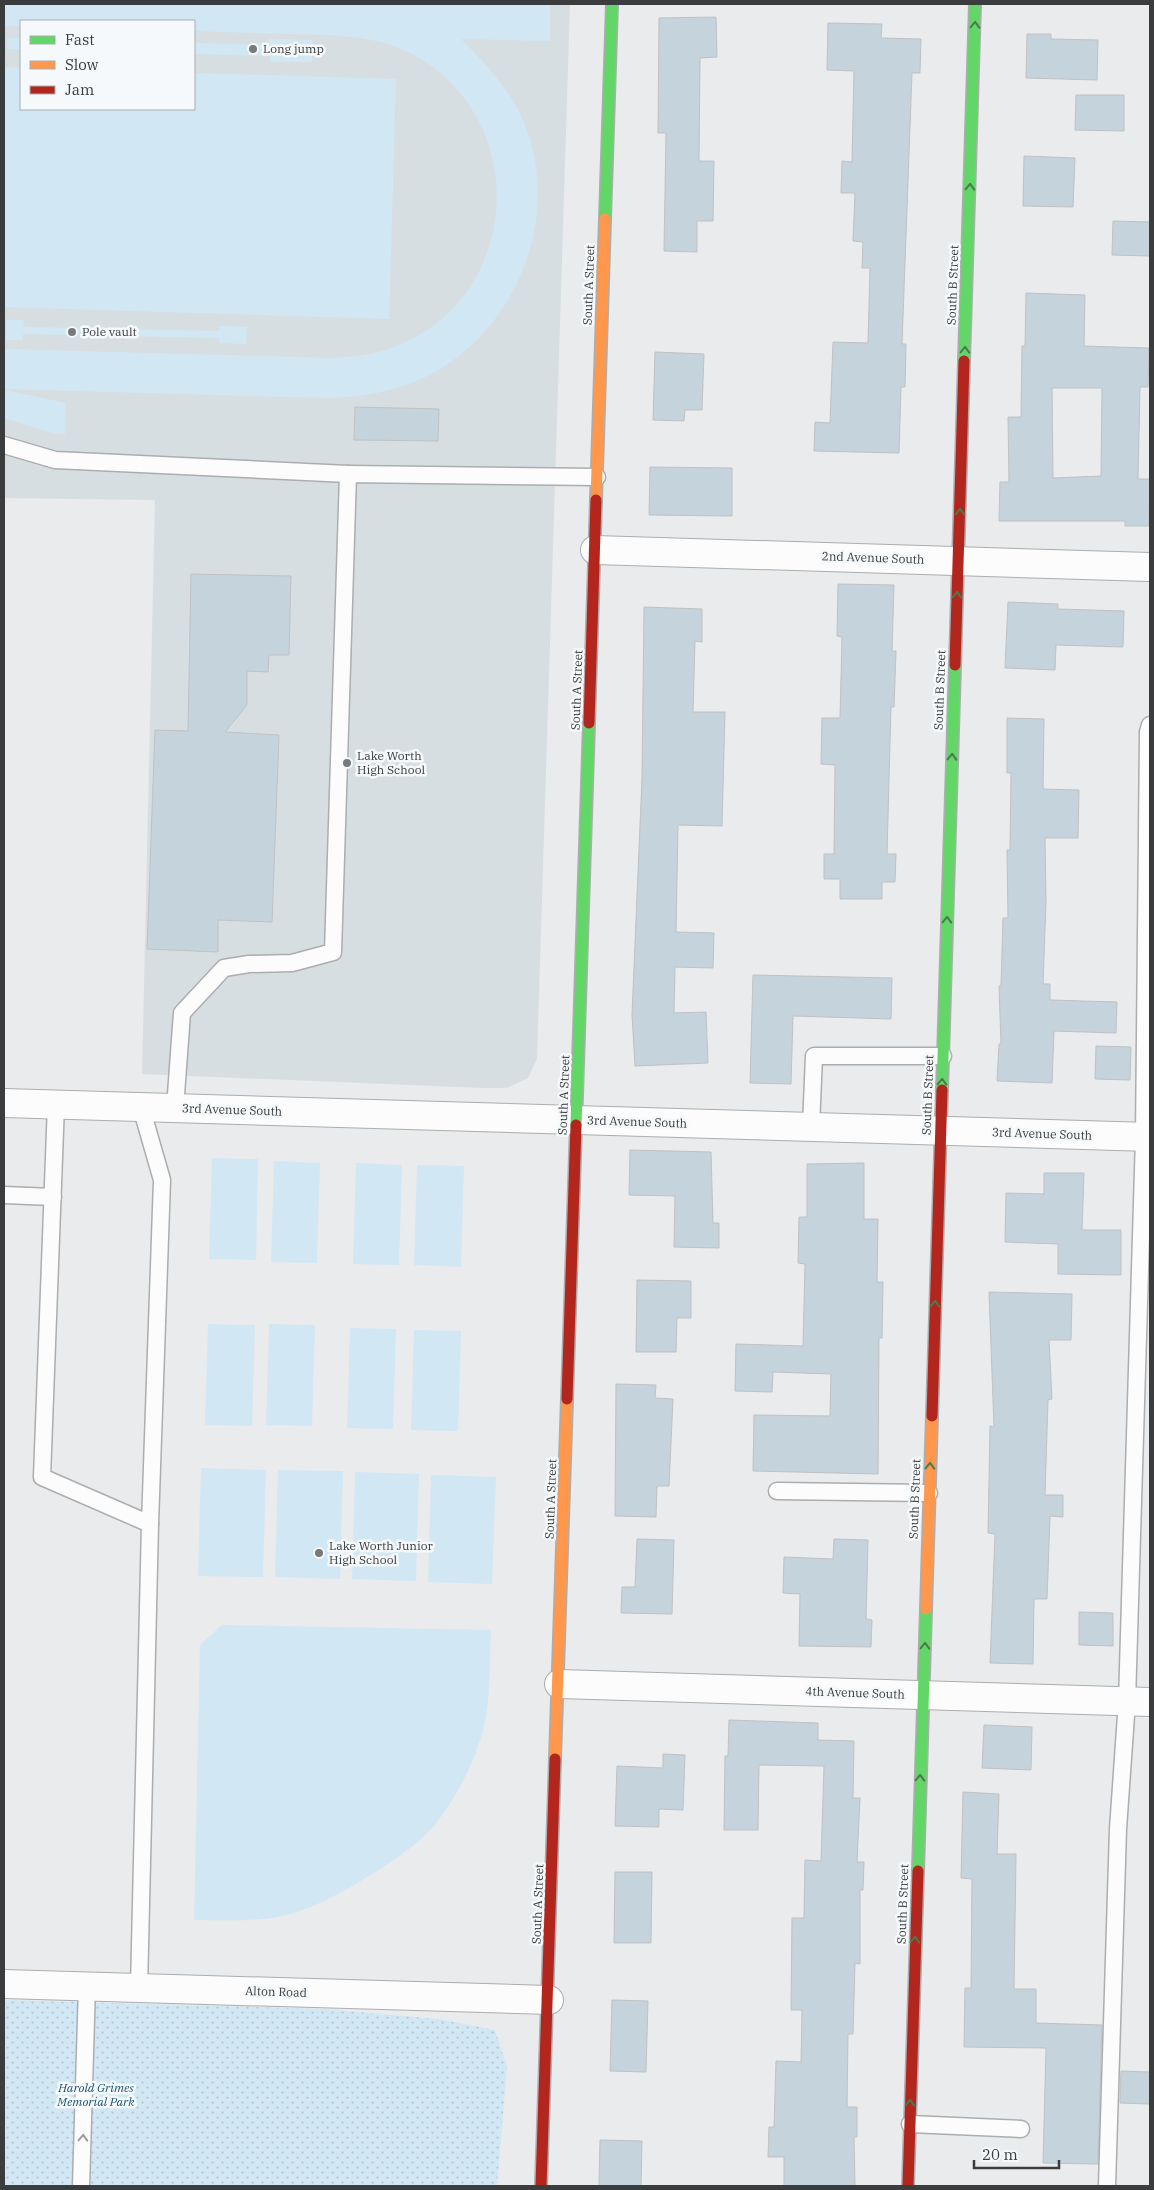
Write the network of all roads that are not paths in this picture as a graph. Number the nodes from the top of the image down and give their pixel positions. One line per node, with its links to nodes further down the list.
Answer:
1 (612, 4): 5 (street, South A Street)
2 (976, 4): 7 (street, South B Street, one-way to 2)
3 (4, 445): 4 (lane)
4 (348, 474): 5 (lane); 14 (lane)
5 (597, 477): 6 (street, South A Street)
6 (595, 550): 7 (street, 2nd Avenue South); 15 (street, South A Street)
7 (958, 561): 8 (street, 2nd Avenue South); 10 (street, South B Street, one-way to 7)
8 (1150, 567)
9 (1150, 725): 18 (lane)
10 (942, 1056): 16 (lane); 17 (street, South B Street, one-way to 10)
11 (4, 1103): 12 (street, 3rd Avenue South)
12 (56, 1104): 13 (street, 3rd Avenue South); 20 (lane)
13 (141, 1107): 14 (street, 3rd Avenue South); 23 (lane)
14 (175, 1108): 15 (street, 3rd Avenue South)
15 (577, 1120): 16 (street, 3rd Avenue South); 24 (street, South A Street)
16 (811, 1127): 17 (street, 3rd Avenue South)
17 (940, 1131): 18 (street, 3rd Avenue South); 22 (street, South B Street, one-way to 17)
18 (1147, 1137): 26 (lane)
19 (4, 1195): 20 (lane)
20 (52, 1197): 23 (lane)
21 (777, 1491): 22 (lane)
22 (930, 1493): 25 (street, South B Street, one-way to 22)
23 (150, 1524): 29 (lane)
24 (559, 1684): 25 (street, 4th Avenue South); 30 (street, South A Street)
25 (923, 1695): 26 (street, 4th Avenue South); 31 (street, South B Street, one-way to 25)
26 (1138, 1702): 36 (lane)
27 (4, 1984): 28 (street, Alton Road)
28 (88, 1986): 29 (street, Alton Road); 33 (lane, one-way to 28)
29 (139, 1988): 30 (street, Alton Road)
30 (549, 2000): 34 (street, South A Street)
31 (910, 2124): 32 (lane); 35 (street, South B Street)
32 (1021, 2129)
33 (81, 2186)
34 (541, 2186)
35 (908, 2186)
36 (1107, 2186)

